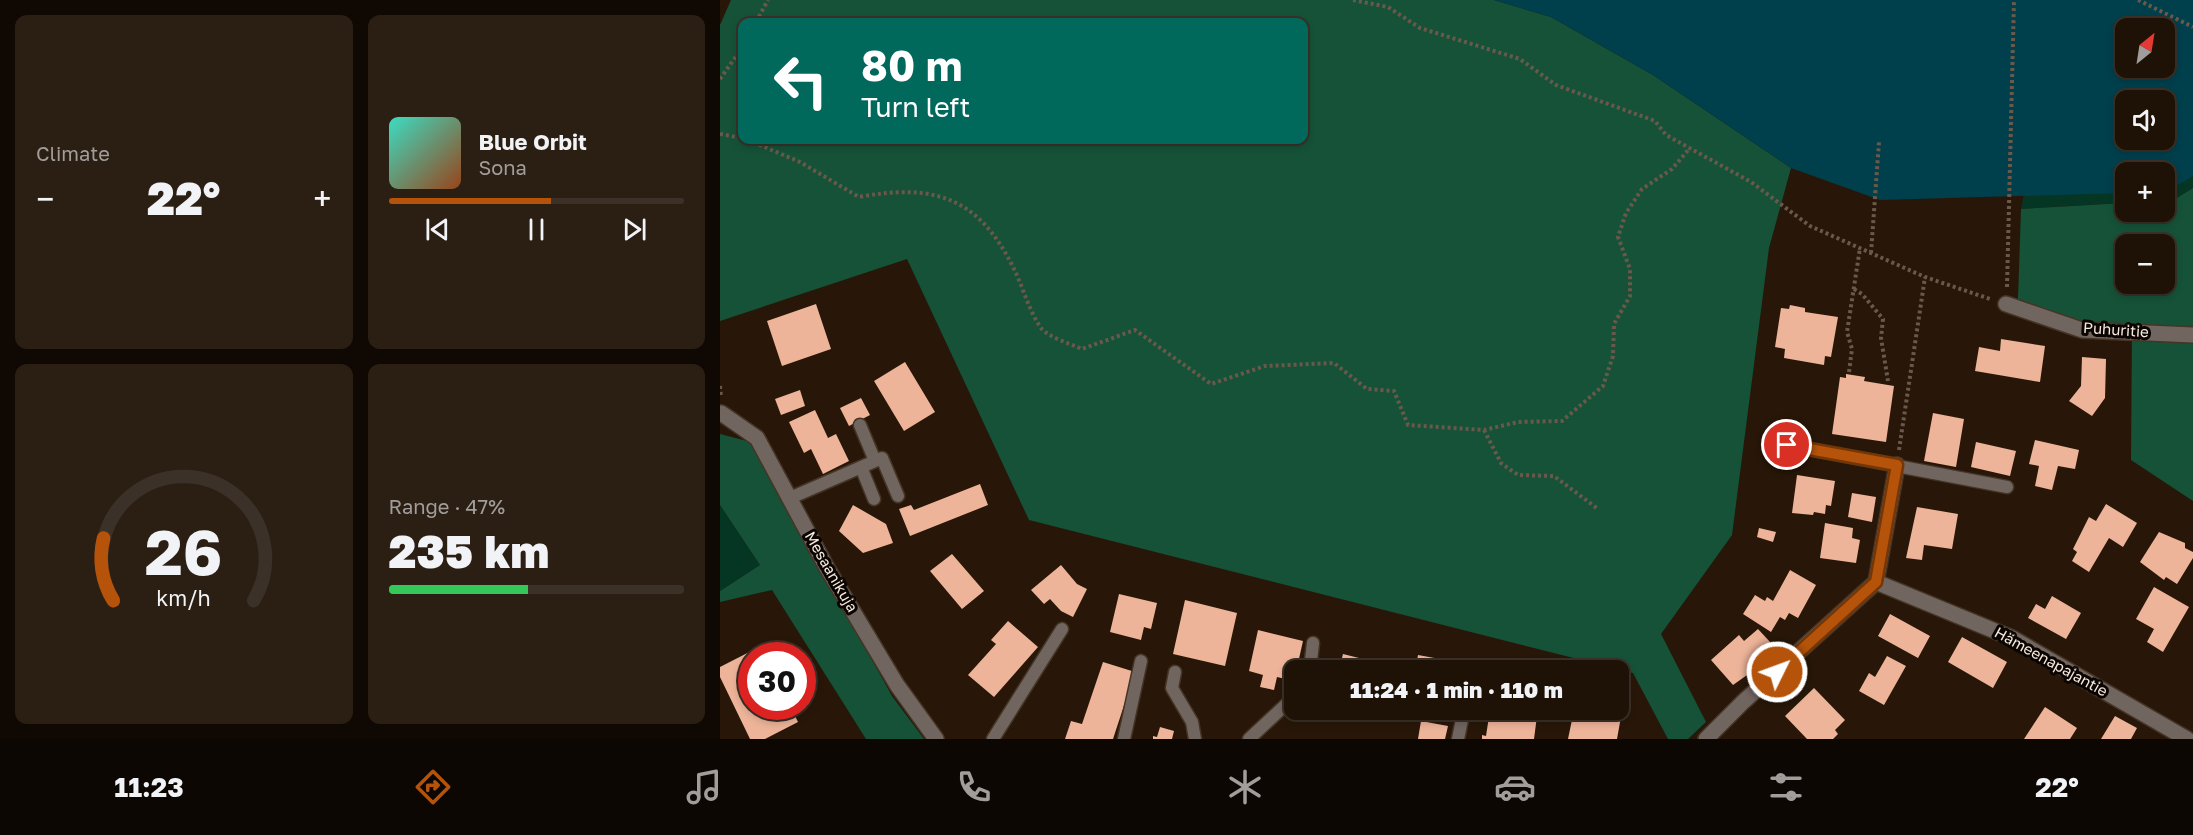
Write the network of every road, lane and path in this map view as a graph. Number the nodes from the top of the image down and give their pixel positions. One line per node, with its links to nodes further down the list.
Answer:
1 (768, 0): 5 (path)
2 (1353, 0): 13 (path)
3 (2014, 0): 18 (path)
4 (2138, 0): 6 (path)
5 (758, 18)
6 (2193, 27)
7 (738, 54): 8 (path)
8 (720, 79)
9 (720, 134): 10 (path)
10 (738, 137)
11 (1879, 142): 15 (path)
12 (757, 144): 24 (path)
13 (1690, 148): 14 (path); 24 (path)
14 (1860, 248): 15 (path); 17 (path)
15 (1871, 253): 16 (path)
16 (1925, 278): 18 (path); 27 (path)
17 (1854, 289): 20 (path); 21 (path)
18 (2006, 304): 19 (street, Puhuritie)
19 (2193, 335)
20 (1849, 372)
21 (1888, 381)
22 (721, 413): 31 (street, Mesaanikuja)
23 (860, 425): 26 (lane)
24 (1484, 430): 33 (path)
25 (1787, 445): 27 (lane)
26 (875, 461): 28 (lane); 30 (lane)
27 (1897, 465): 29 (lane); 34 (street)
28 (861, 467): 31 (lane); 32 (lane)
29 (2007, 487)
30 (898, 496)
31 (790, 498): 42 (street, Mesaanikuja)
32 (874, 499)
33 (1598, 509)
34 (1876, 582): 48 (street); 49 (street, Hämeenapajantie)
35 (1062, 629): 43 (lane)
36 (1313, 644): 37 (lane)
37 (1311, 660)
38 (1141, 661): 44 (lane)
39 (1175, 672): 45 (lane)
40 (1284, 706): 46 (lane)
41 (1462, 720): 47 (lane)
42 (936, 739)
43 (993, 739)
44 (1124, 739)
45 (1195, 739)
46 (1249, 739)
47 (1458, 739)
48 (1706, 739)
49 (2187, 739)

